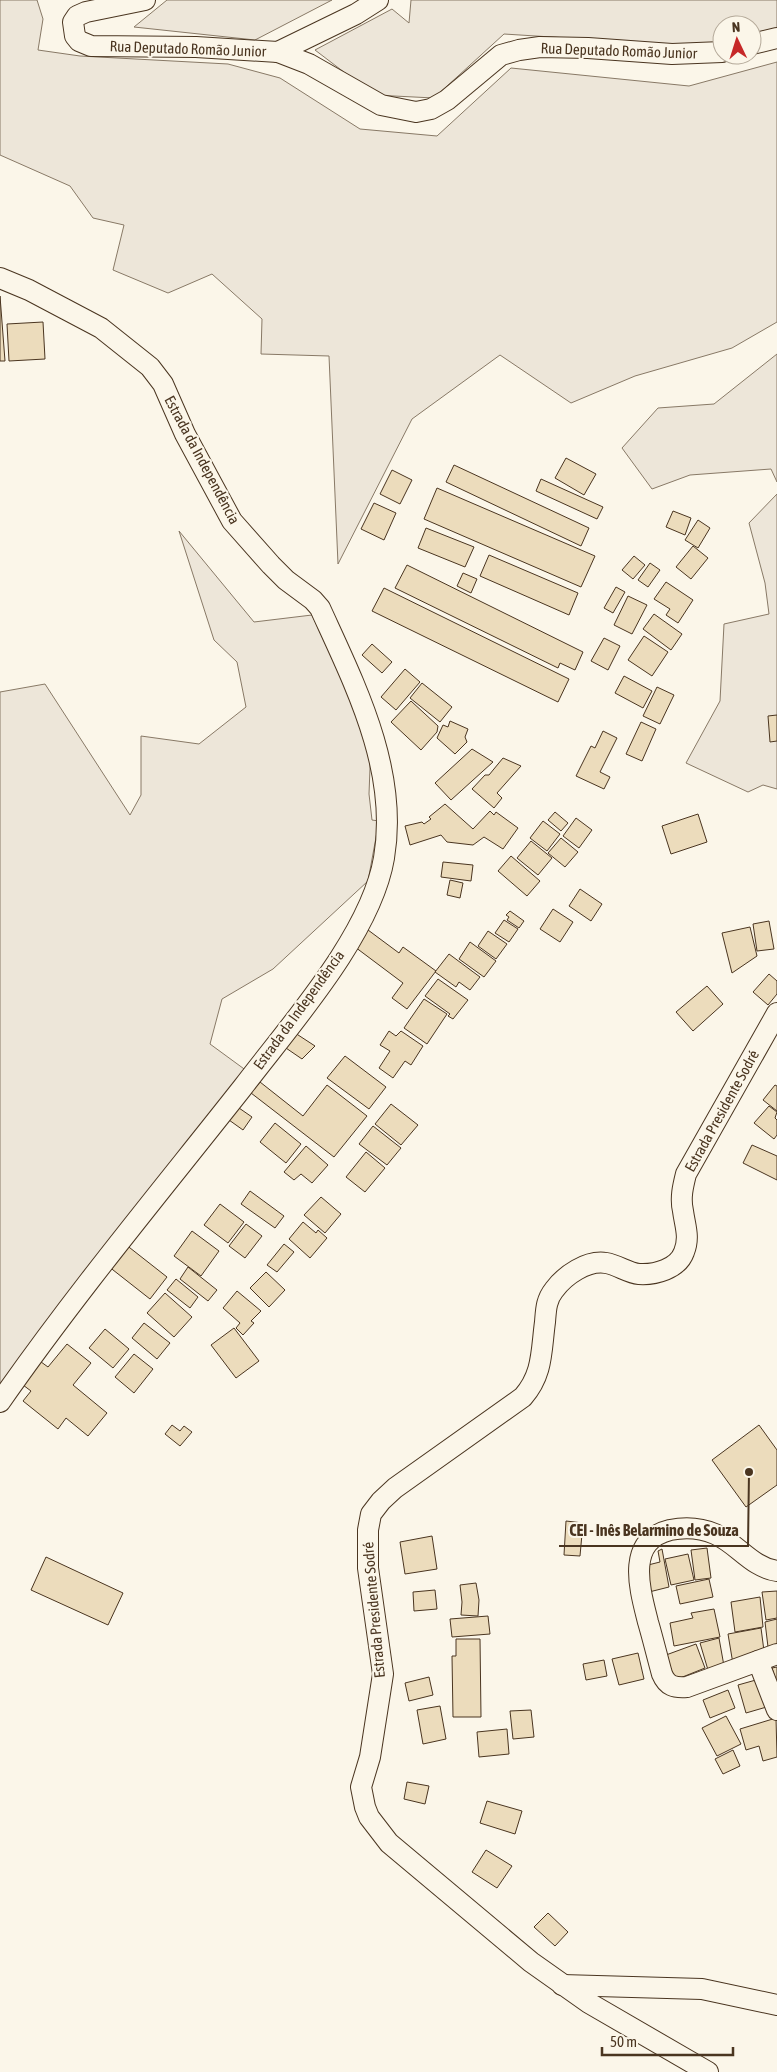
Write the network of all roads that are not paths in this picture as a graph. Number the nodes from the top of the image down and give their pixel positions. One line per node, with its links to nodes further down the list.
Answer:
1 (145, 0): 5 (street, Rua Deputado Romão Junior)
2 (378, 0): 5 (street)
3 (777, 38): 4 (street)
4 (762, 42)
5 (278, 52): 6 (street, Rua Deputado Romão Junior)
6 (712, 52)
7 (0, 278): 9 (street, Estrada da Independência)
8 (777, 1013): 14 (street, Estrada Presidente Sodré)
9 (0, 1402)
10 (777, 1572): 12 (street)
11 (777, 1654): 12 (street)
12 (758, 1661): 13 (street)
13 (777, 1710)
14 (562, 1985): 15 (street); 16 (street, Estrada Presidente Sodré)
15 (777, 2005)
16 (708, 2072)

